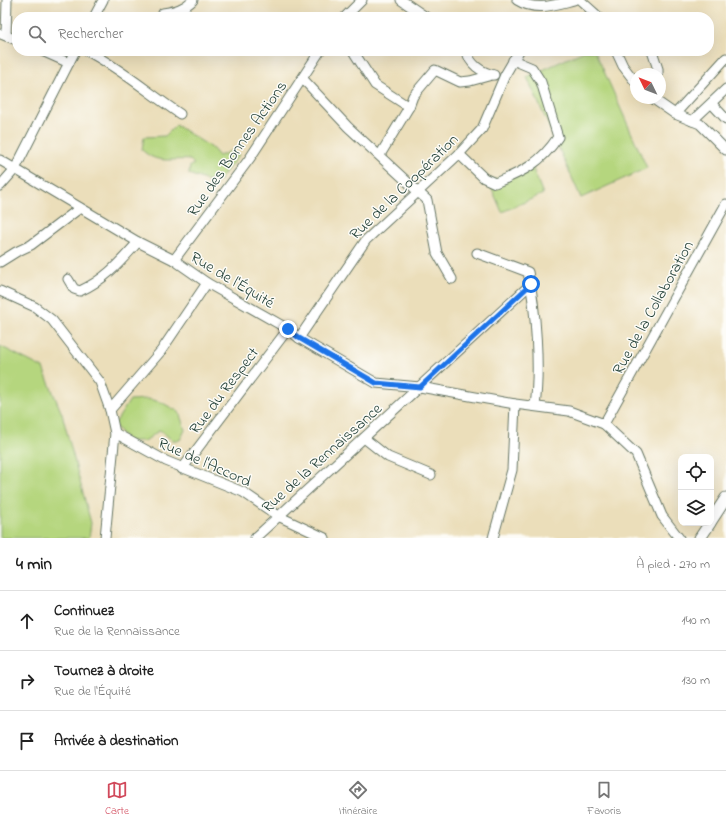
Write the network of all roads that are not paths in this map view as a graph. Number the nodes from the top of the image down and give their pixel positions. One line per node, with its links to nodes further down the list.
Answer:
1 (7, 0): 15 (street)
2 (103, 0): 9 (street)
3 (194, 0): 10 (street)
4 (362, 0): 11 (street)
5 (401, 0): 12 (street)
6 (517, 0): 13 (street)
7 (574, 0): 13 (street)
8 (580, 0): 14 (street)
9 (97, 12)
10 (168, 12)
11 (350, 12)
12 (419, 12)
13 (539, 12)
14 (593, 12)
15 (3, 35)
16 (54, 56): 27 (street)
17 (72, 56): 27 (street)
18 (97, 56): 37 (street)
19 (317, 56): 32 (street, Rue des Bonnes Actions)
20 (356, 56): 36 (street)
21 (468, 56): 29 (street)
22 (515, 56): 26 (street, Rue de la Coopération)
23 (618, 56): 31 (street)
24 (654, 56): 28 (street)
25 (726, 58): 38 (street)
26 (513, 60): 30 (street, Rue de la Coopération); 42 (street)
27 (69, 62): 45 (street)
28 (658, 68)
29 (492, 75): 30 (street); 36 (street)
30 (505, 75): 42 (street, Rue de la Coopération)
31 (630, 75)
32 (303, 79): 43 (street); 52 (street, Rue des Bonnes Actions)
33 (726, 89): 35 (street)
34 (661, 104): 38 (street)
35 (712, 104): 39 (street); 40 (street)
36 (409, 107): 43 (street)
37 (180, 114)
38 (675, 114): 40 (street)
39 (726, 119)
40 (692, 122): 41 (street)
41 (726, 150)
42 (459, 154): 47 (street, Rue de la Coopération)
43 (380, 155): 47 (street)
44 (0, 160): 45 (street, Rue de l'Équité)
45 (15, 169): 46 (street); 49 (street, Rue de l'Équité)
46 (0, 186)
47 (418, 191): 55 (street); 60 (street, Rue de la Coopération)
48 (726, 204): 65 (street, Rue de la Collaboration)
49 (80, 208): 50 (street, Rue de l'Équité); 53 (street)
50 (138, 242): 52 (street, Rue de l'Équité); 54 (street)
51 (477, 253): 57 (street)
52 (174, 260): 56 (street, Rue de l'Équité)
53 (0, 262)
54 (68, 279)
55 (452, 280)
56 (207, 283): 59 (street, Rue de l'Équité); 64 (street)
57 (531, 284): 61 (street, Rue de la Rennaissance); 63 (street)
58 (0, 291): 64 (street)
59 (288, 329): 60 (street, Rue de l'Équité); 68 (street, Rue du Respect)
60 (299, 338): 61 (street, Rue de l'Équité)
61 (420, 387): 62 (street, Rue de l'Équité); 67 (street, Rue de la Rennaissance)
62 (515, 404): 63 (street, Rue de l'Équité); 77 (street)
63 (534, 406): 65 (street, Rue de l'Équité)
64 (110, 410): 66 (street)
65 (604, 424): 78 (street, Rue de l'Équité)
66 (115, 434): 68 (street, Rue de l'Accord); 74 (street)
67 (364, 438): 69 (street); 71 (street, Rue de la Rennaissance)
68 (182, 469): 71 (street, Rue de l'Accord)
69 (431, 475)
70 (726, 498): 72 (main road)
71 (278, 516): 75 (street, Rue de la Rennaissance); 76 (street, Rue de l'Accord)
72 (714, 516)
73 (708, 526): 79 (main road)
74 (104, 538)
75 (255, 538)
76 (325, 538)
77 (493, 538)
78 (679, 538)
79 (700, 538)

